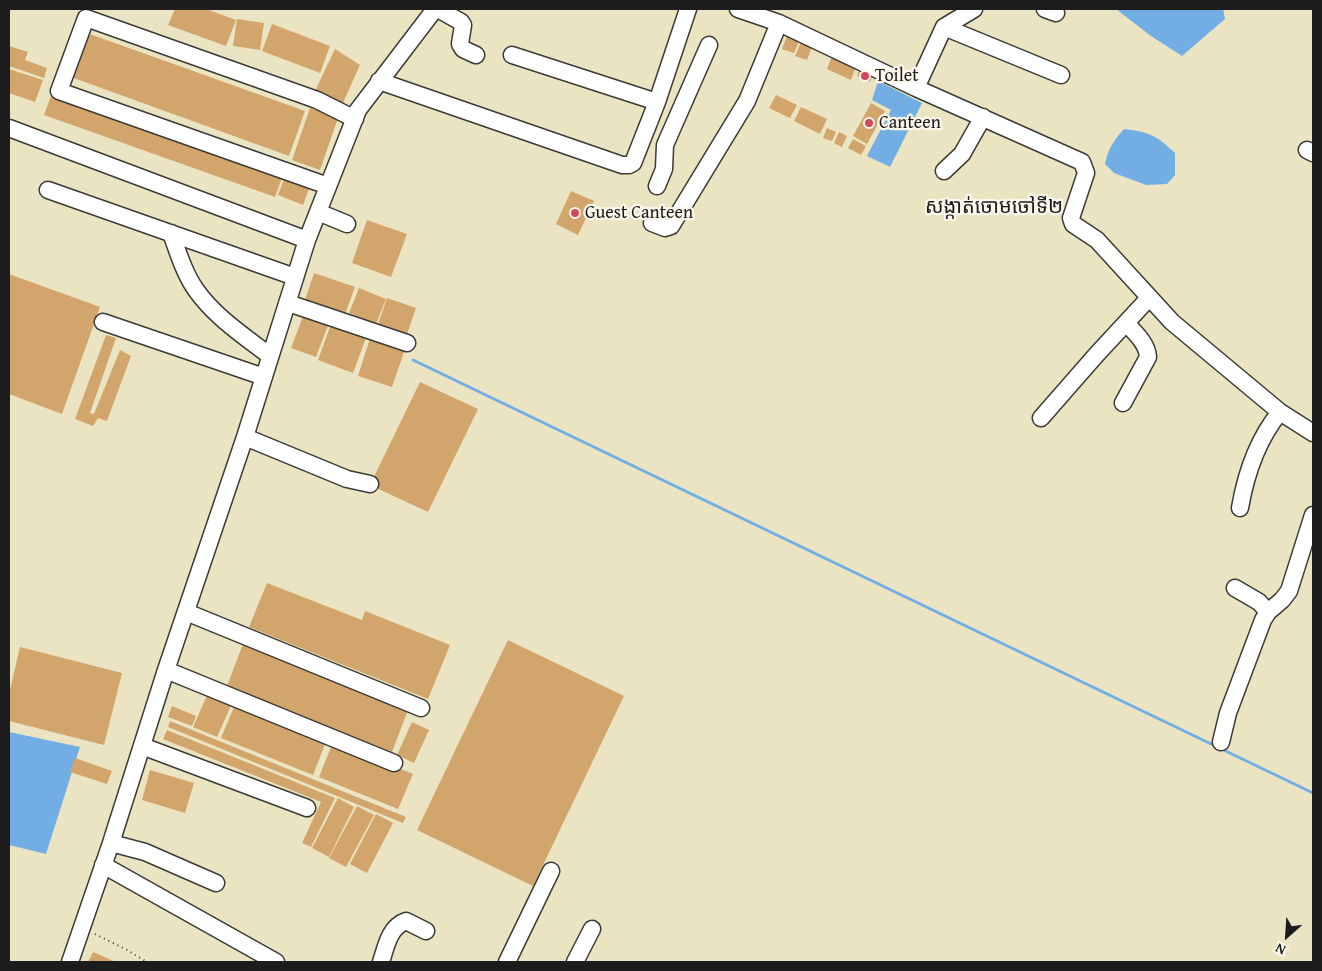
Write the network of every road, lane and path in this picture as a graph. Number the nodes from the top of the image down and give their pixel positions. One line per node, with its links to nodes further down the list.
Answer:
1 (436, 9): 8 (street); 11 (street)
2 (688, 9): 13 (street)
3 (974, 9): 6 (street)
4 (747, 10): 5 (street)
5 (779, 23): 12 (street); 23 (street)
6 (944, 27): 10 (street); 12 (street)
7 (709, 44): 16 (street)
8 (476, 55)
9 (512, 55): 13 (street)
10 (1061, 75)
11 (379, 81): 13 (street); 15 (street)
12 (916, 88): 14 (street)
13 (654, 109): 16 (street)
14 (982, 118): 18 (street); 28 (street)
15 (355, 119): 19 (street); 19 (street)
16 (673, 122): 20 (street)
17 (9, 128): 26 (street)
18 (944, 171)
19 (328, 186): 22 (street)
20 (657, 186)
21 (48, 190): 25 (street)
22 (318, 212): 24 (street); 26 (street)
23 (652, 223)
24 (347, 224)
25 (171, 233): 27 (street); 33 (street)
26 (307, 240): 27 (street)
27 (295, 277): 29 (street)
28 (1149, 298): 31 (street); 36 (street)
29 (288, 303): 32 (street); 33 (street)
30 (103, 322): 34 (street)
31 (1126, 323): 35 (street); 37 (street)
32 (407, 343)
33 (270, 356): 34 (street)
34 (264, 377): 39 (street)
35 (1123, 402)
36 (1280, 412): 38 (street); 41 (street)
37 (1041, 418)
38 (1313, 432)
39 (245, 437): 40 (street); 44 (street)
40 (370, 484)
41 (1240, 508)
42 (1313, 515): 45 (street)
43 (1235, 588): 45 (street)
44 (186, 612): 46 (street); 47 (street)
45 (1268, 612): 48 (street)
46 (166, 670): 49 (street); 50 (street)
47 (421, 708)
48 (1221, 742)
49 (142, 746): 51 (street); 52 (street)
50 (394, 763)
51 (307, 808)
52 (111, 843): 53 (street); 55 (street)
53 (103, 865): 56 (street); 61 (street)
54 (551, 871): 63 (street)
55 (216, 883)
56 (81, 928): 59 (street); 60 (path)
57 (592, 929): 64 (street)
58 (426, 931): 62 (street)
59 (70, 962)
60 (147, 962)
61 (276, 962)
62 (381, 962)
63 (507, 962)
64 (575, 962)

